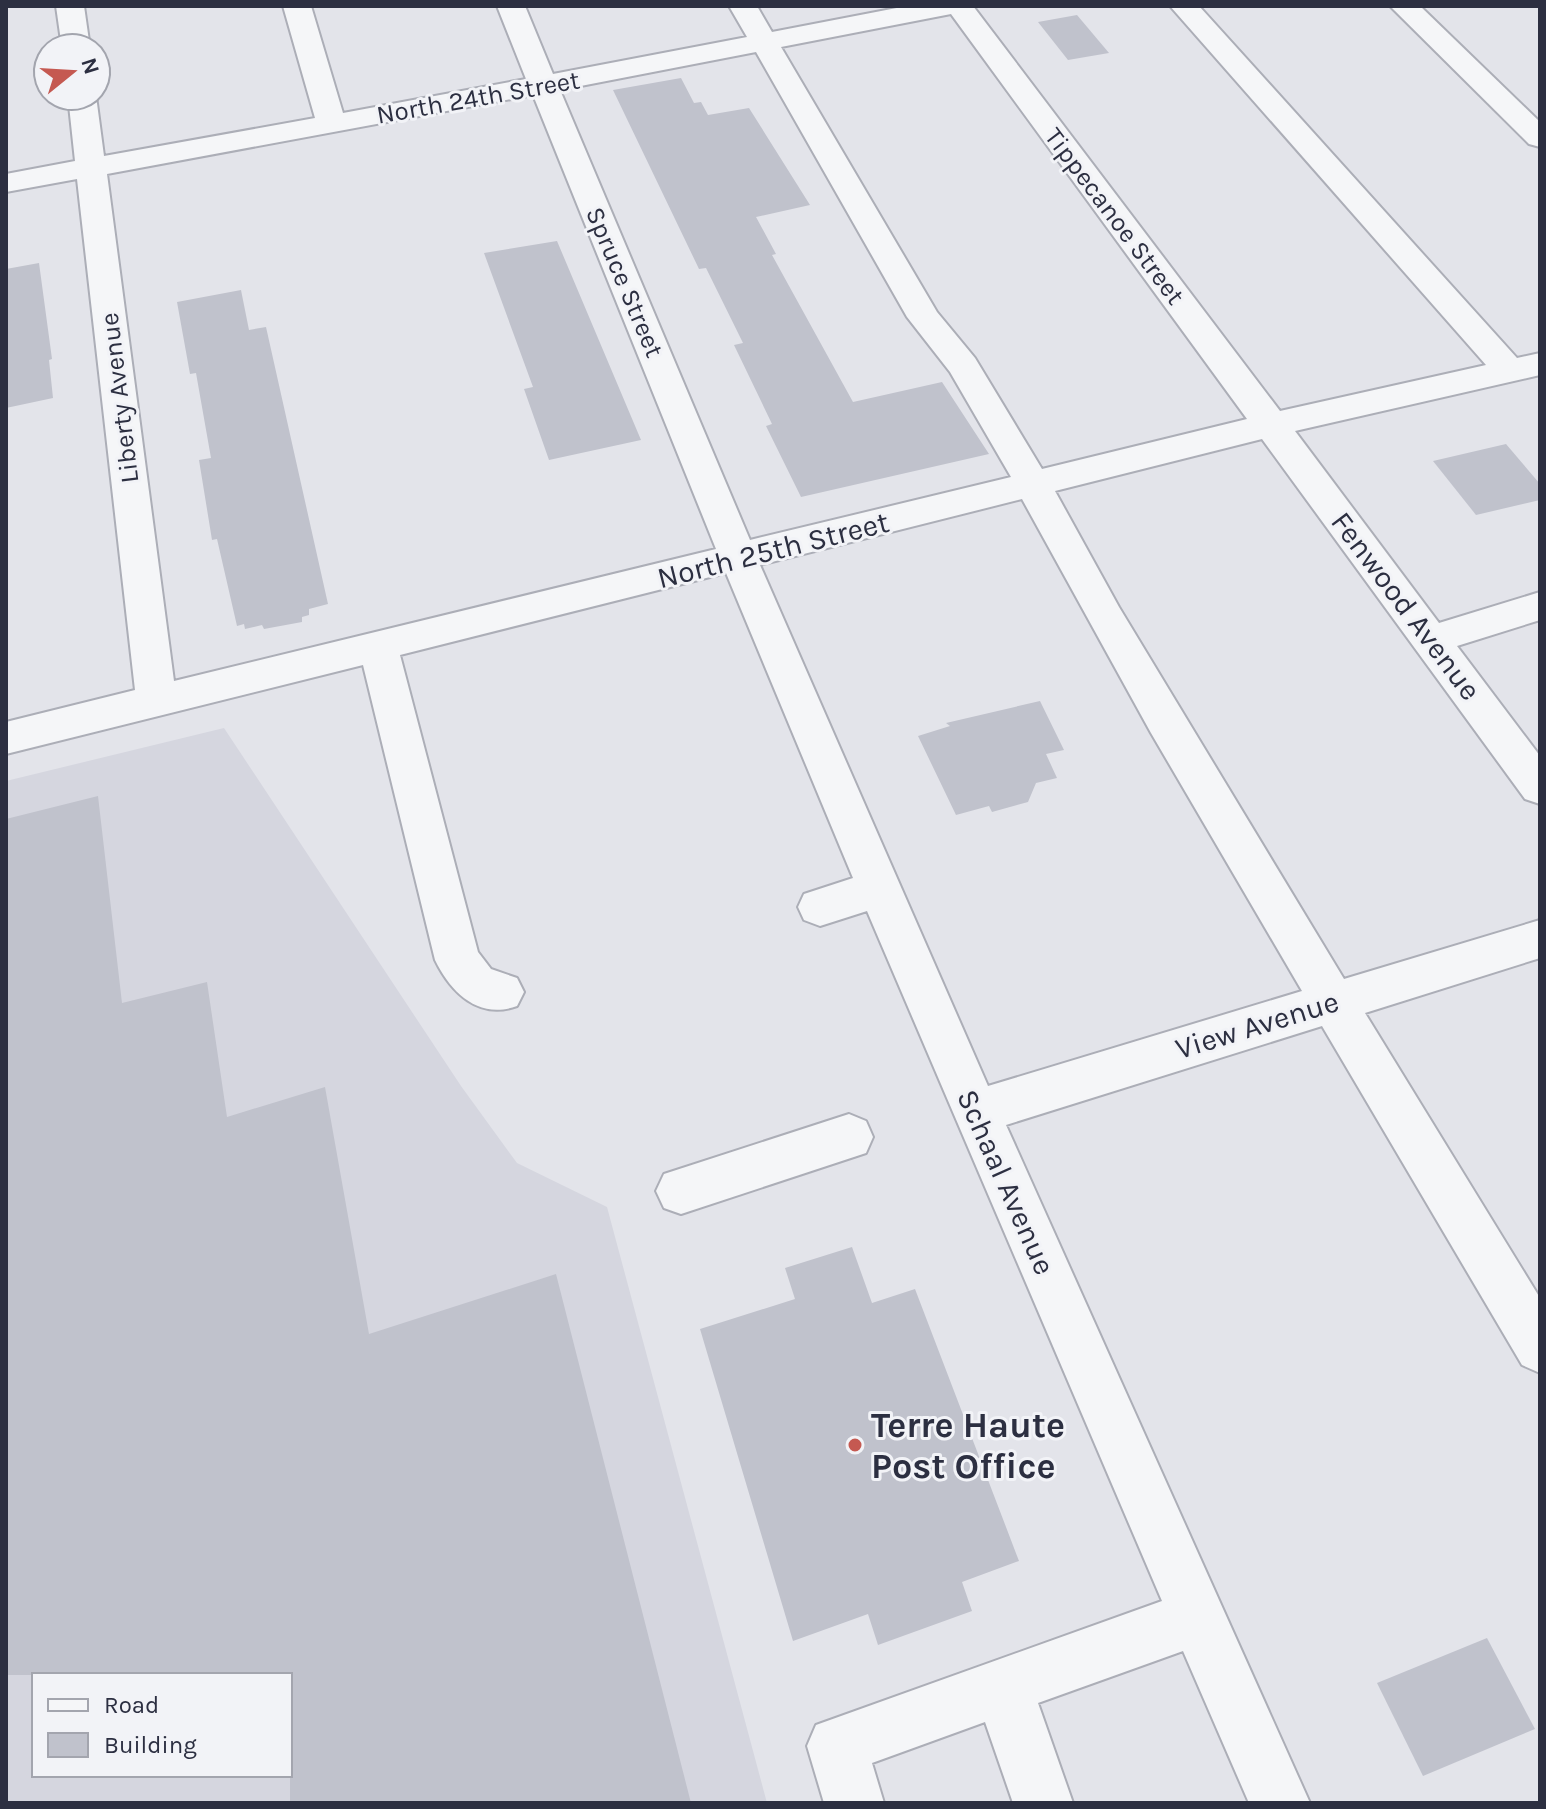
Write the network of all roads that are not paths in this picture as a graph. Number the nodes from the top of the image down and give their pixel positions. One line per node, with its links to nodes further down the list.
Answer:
1 (70, 6): 9 (street)
2 (297, 6): 13 (street)
3 (511, 6): 11 (street, Spruce Street)
4 (743, 6): 10 (street)
5 (949, 6): 10 (street, North 24th Street)
6 (959, 6): 18 (street, Tippecanoe Street)
7 (1184, 6): 17 (street)
8 (1404, 6): 14 (street)
9 (74, 32)
10 (765, 42): 11 (street, North 24th Street); 19 (street)
11 (543, 85): 13 (street, North 24th Street); 20 (street, Spruce Street)
12 (84, 112): 15 (street, Liberty Avenue)
13 (331, 123): 15 (street, North 24th Street)
14 (1540, 138)
15 (92, 168): 16 (street, North 24th Street); 24 (street, Liberty Avenue)
16 (6, 183)
17 (1525, 368): 18 (street, North 25th Street)
18 (1271, 425): 19 (street, North 25th Street); 22 (street, Fenwood Avenue)
19 (1034, 485): 20 (street, North 25th Street); 31 (street)
20 (740, 559): 23 (street, North 25th Street); 27 (street, Schaal Avenue)
21 (1540, 606): 22 (street)
22 (1431, 640): 26 (street, Fenwood Avenue)
23 (378, 648): 24 (street, North 25th Street); 30 (street)
24 (156, 699): 25 (street, North 25th Street)
25 (6, 738)
26 (1540, 787)
27 (880, 889): 28 (street); 32 (street, Schaal Avenue)
28 (820, 907)
29 (1540, 939): 31 (street, View Avenue)
30 (501, 992)
31 (1331, 1003): 32 (street, View Avenue); 35 (street)
32 (975, 1112): 36 (street, Schaal Avenue)
33 (849, 1137): 34 (street)
34 (681, 1191)
35 (1540, 1347)
36 (1197, 1617): 37 (street); 40 (street, Schaal Avenue)
37 (1003, 1688): 38 (street); 39 (street)
38 (854, 1803)
39 (1043, 1803)
40 (1280, 1803)

